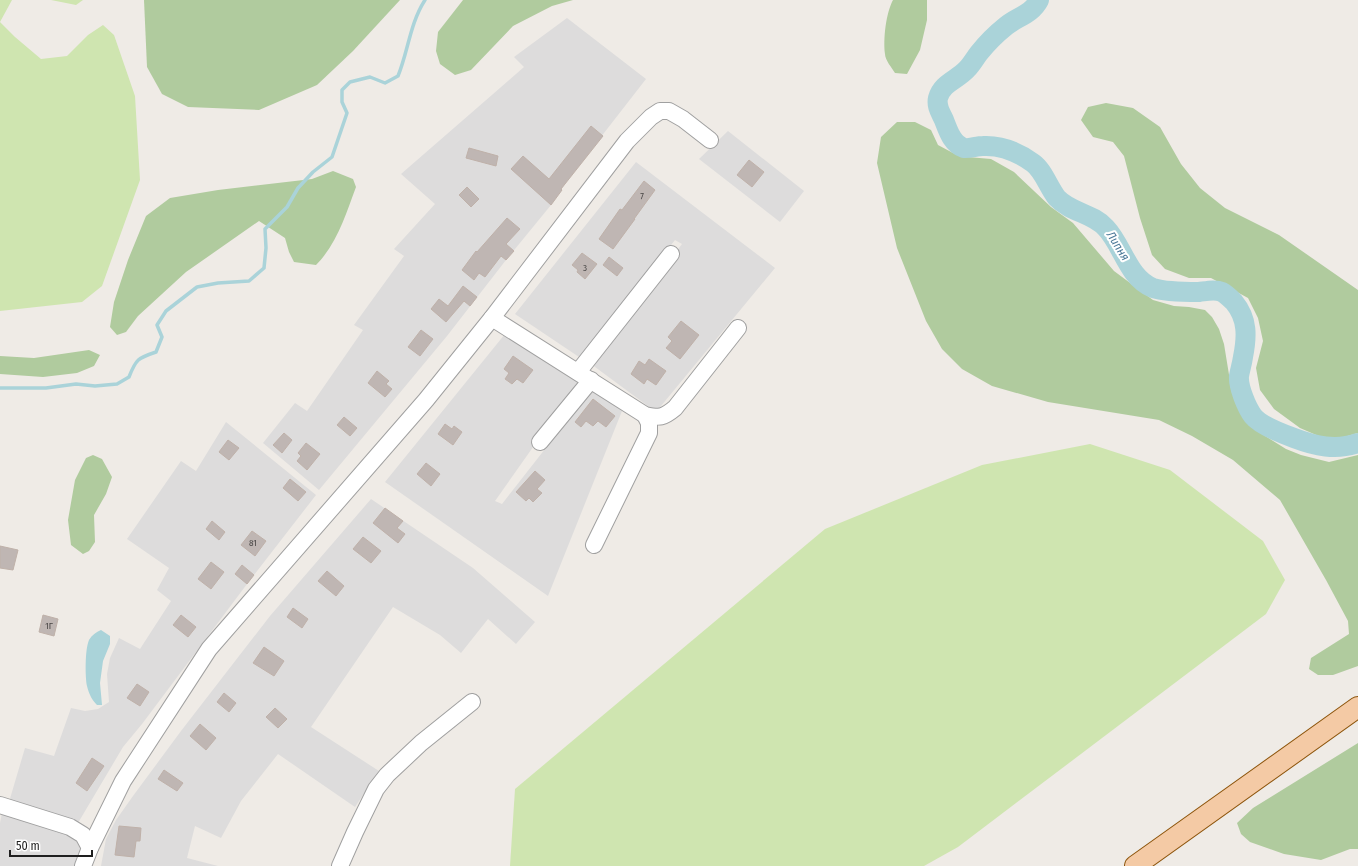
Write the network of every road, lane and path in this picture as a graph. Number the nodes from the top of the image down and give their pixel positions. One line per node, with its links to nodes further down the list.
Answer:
1 (710, 140): 3 (street)
2 (671, 254): 5 (street)
3 (492, 318): 5 (street); 12 (street)
4 (738, 328): 6 (street)
5 (584, 376): 6 (street); 7 (street)
6 (645, 415): 8 (street)
7 (540, 442)
8 (594, 545)
9 (472, 702): 14 (street)
10 (1358, 707): 15 (main road)
11 (0, 805): 12 (street)
12 (90, 848): 13 (street)
13 (83, 866)
14 (340, 866)
15 (1136, 866)

